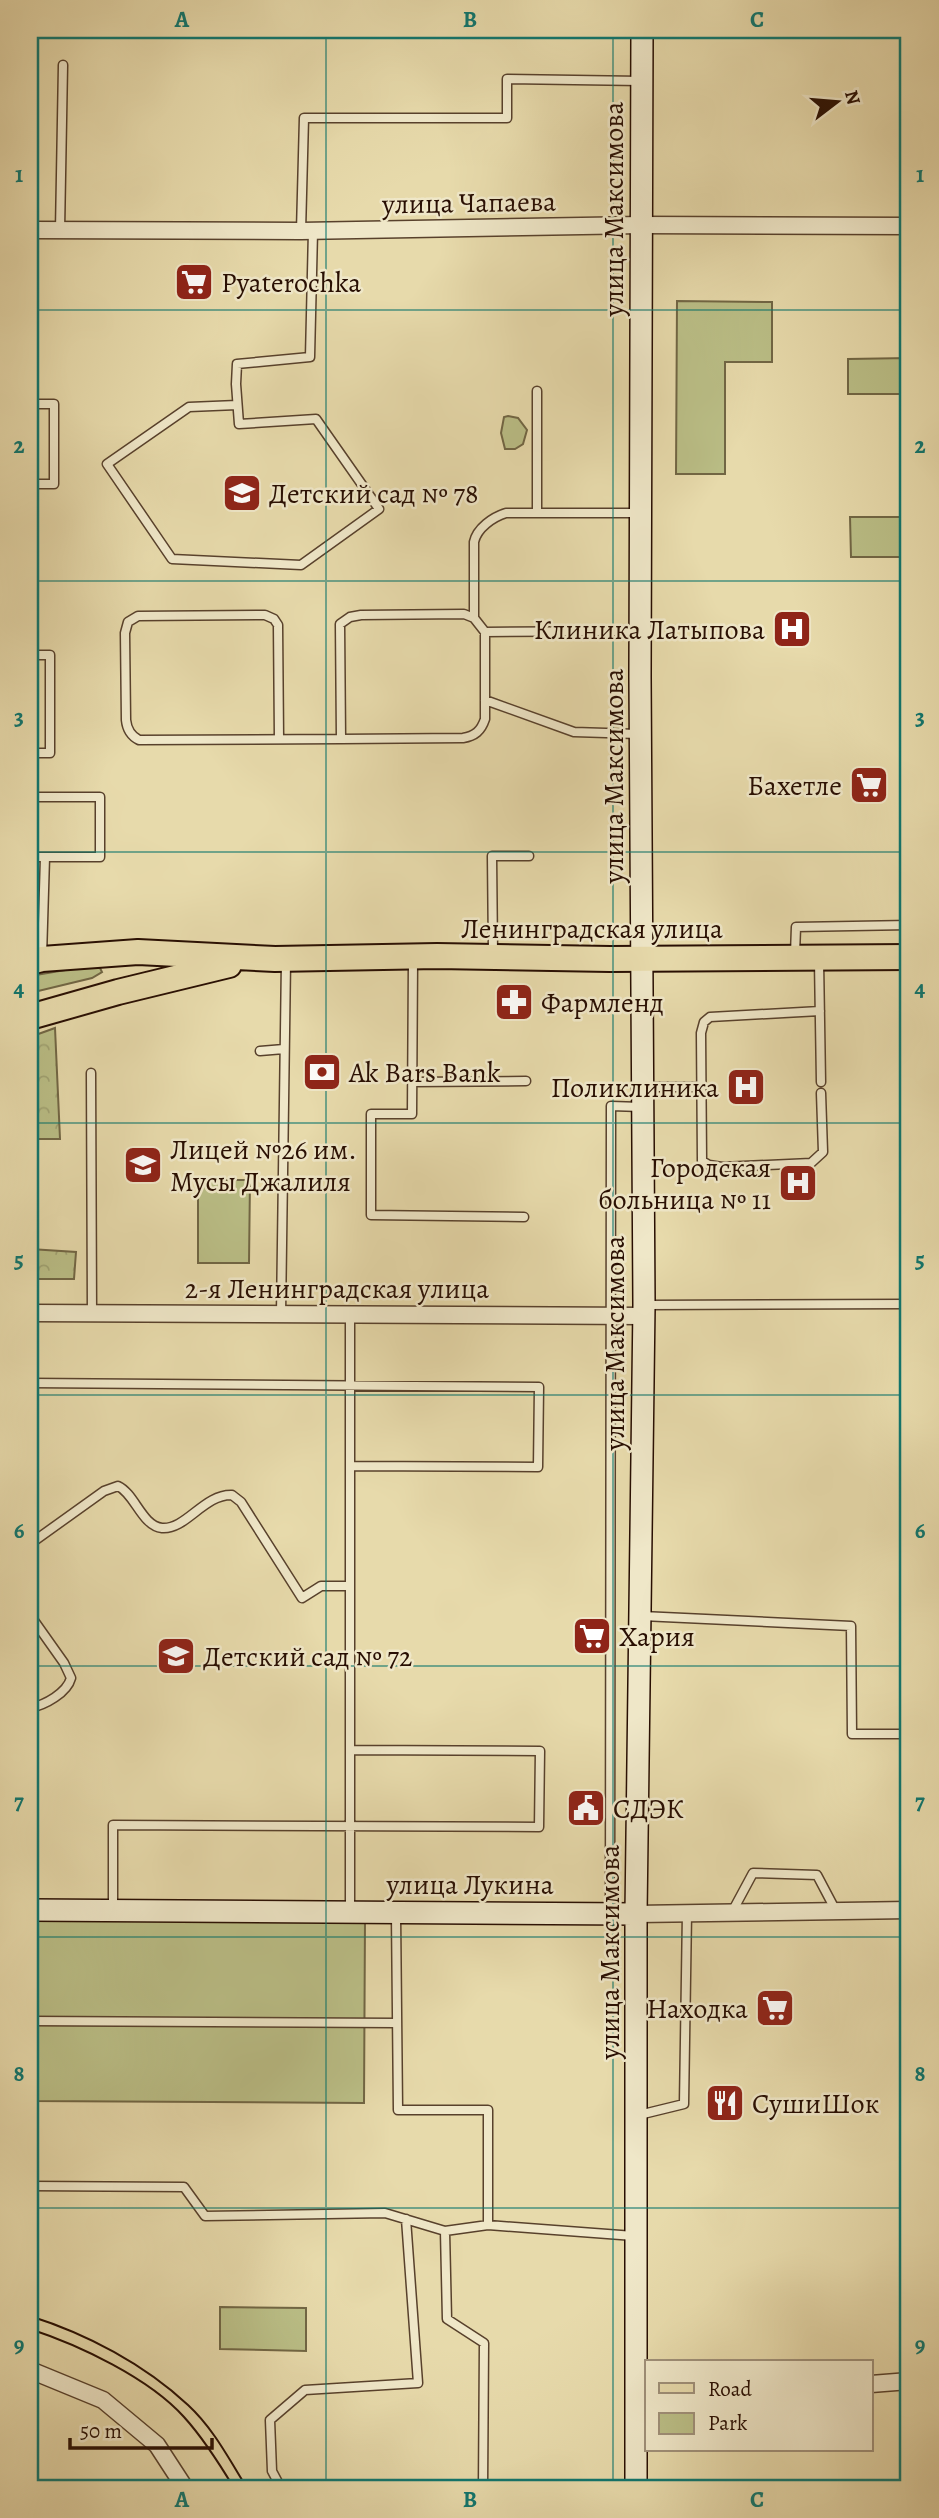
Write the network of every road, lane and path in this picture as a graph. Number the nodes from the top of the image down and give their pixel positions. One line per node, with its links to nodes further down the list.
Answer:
1 (642, 30): 3 (main road, улица Максимова)
2 (63, 65): 7 (lane)
3 (641, 81): 4 (main road, улица Максимова); 8 (lane)
4 (641, 225): 5 (street, улица Чапаева); 8 (street, улица Чапаева); 14 (main road, улица Максимова)
5 (909, 226)
6 (30, 230): 7 (street, улица Чапаева)
7 (60, 230): 8 (street, улица Чапаева)
8 (307, 231): 11 (lane)
9 (537, 391): 13 (lane)
10 (30, 404): 12 (lane)
11 (237, 405): 11 (lane)
12 (30, 484)
13 (537, 513): 14 (lane); 15 (lane)
14 (640, 513): 16 (main road, улица Максимова)
15 (474, 618): 17 (lane); 22 (lane)
16 (640, 631): 17 (lane); 20 (main road, улица Максимова)
17 (485, 632): 19 (lane)
18 (30, 655): 23 (lane)
19 (485, 700): 20 (lane); 22 (lane)
20 (641, 734): 35 (main road, улица Максимова)
21 (279, 739): 21 (lane); 22 (lane)
22 (341, 739)
23 (30, 753)
24 (30, 797): 27 (lane)
25 (529, 856): 30 (lane)
26 (30, 857): 27 (lane)
27 (45, 857): 33 (lane)
28 (909, 925): 32 (lane)
29 (413, 956): 30 (main road, Ленинградская улица); 34 (main road, Ленинградская улица); 42 (lane)
30 (493, 956): 35 (main road, Ленинградская улица)
31 (909, 957): 32 (main road, Ленинградская улица)
32 (807, 958): 35 (main road, Ленинградская улица); 36 (lane)
33 (34, 959): 34 (main road, Ленинградская улица)
34 (281, 959): 37 (main road, Ленинградская улица); 38 (lane)
35 (641, 959): 46 (main road, улица Максимова)
36 (820, 1012): 43 (lane); 44 (lane)
37 (30, 1017)
38 (284, 1049): 39 (lane); 52 (lane)
39 (260, 1051)
40 (91, 1073): 51 (lane)
41 (526, 1081): 42 (lane)
42 (412, 1082): 47 (lane)
43 (821, 1082)
44 (701, 1087): 45 (lane); 46 (lane)
45 (821, 1094)
46 (642, 1097): 49 (main road, улица Максимова); 54 (lane)
47 (524, 1217)
48 (909, 1304): 49 (lane)
49 (644, 1311): 54 (street, 2-я Ленинградская улица); 61 (main road, улица Максимова)
50 (30, 1313): 51 (street, 2-я Ленинградская улица)
51 (92, 1314): 52 (street, 2-я Ленинградская улица)
52 (281, 1314): 53 (street, 2-я Ленинградская улица)
53 (349, 1315): 54 (street, 2-я Ленинградская улица); 56 (lane)
54 (611, 1316): 73 (lane)
55 (30, 1383): 56 (lane)
56 (349, 1385): 57 (lane); 57 (lane)
57 (350, 1466): 59 (lane)
58 (30, 1544): 59 (lane)
59 (350, 1586): 64 (lane)
60 (30, 1615): 62 (lane)
61 (640, 1616): 63 (lane); 75 (main road, улица Максимова)
62 (30, 1708)
63 (909, 1734)
64 (350, 1750): 65 (lane); 65 (lane)
65 (350, 1826): 67 (lane); 70 (lane)
66 (30, 1910): 67 (main road, улица Лукина)
67 (113, 1910): 70 (main road, улица Лукина)
68 (909, 1910): 69 (street, улица Лукина)
69 (836, 1911): 72 (street, улица Лукина); 72 (lane)
70 (350, 1912): 71 (main road, улица Лукина)
71 (396, 1912): 73 (main road, улица Лукина); 77 (lane)
72 (732, 1912): 74 (street, улица Лукина)
73 (610, 1913): 75 (main road, улица Лукина)
74 (687, 1913): 75 (street, улица Лукина); 78 (lane)
75 (636, 1914): 78 (main road, улица Максимова)
76 (30, 2021): 77 (lane)
77 (397, 2023): 81 (lane)
78 (636, 2116): 83 (main road, улица Максимова)
79 (30, 2186): 80 (lane)
80 (405, 2219): 82 (lane); 89 (lane)
81 (488, 2225): 82 (lane); 83 (lane)
82 (445, 2231): 90 (lane)
83 (636, 2236): 87 (main road, улица Максимова)
84 (30, 2370): 88 (street)
85 (909, 2381): 86 (street)
86 (872, 2384)
87 (641, 2399): 91 (main road, улица Максимова)
88 (185, 2488)
89 (281, 2488)
90 (483, 2488)
91 (636, 2488)

